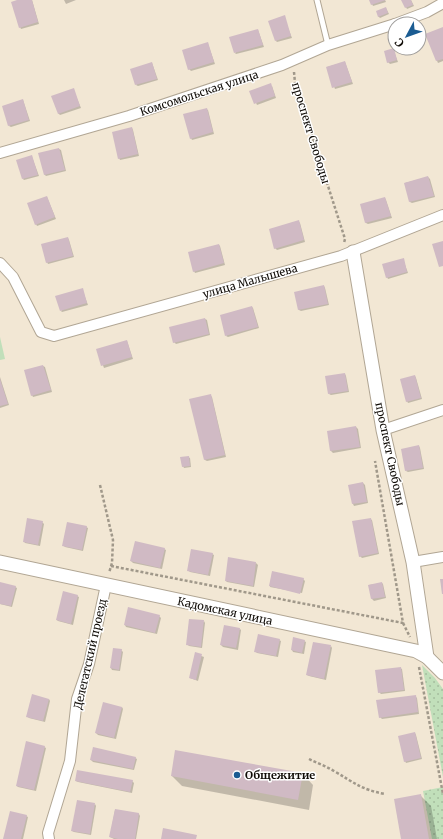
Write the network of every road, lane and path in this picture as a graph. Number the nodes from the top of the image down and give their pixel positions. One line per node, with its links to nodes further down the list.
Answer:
1 (317, 0): 5 (lane)
2 (443, 3): 3 (street, Комсомольская улица)
3 (416, 16)
4 (387, 27): 5 (street, Комсомольская улица)
5 (328, 45): 6 (street, Комсомольская улица)
6 (302, 58): 7 (street, Комсомольская улица); 9 (path, проспект Свободы)
7 (0, 153)
8 (443, 215): 9 (street, улица Малышева)
9 (347, 254): 10 (street, улица Малышева); 12 (street, проспект Свободы)
10 (0, 263)
11 (443, 410): 12 (street)
12 (383, 430): 17 (street, проспект Свободы)
13 (374, 455): 20 (path)
14 (100, 485): 18 (path)
15 (443, 557): 17 (street)
16 (0, 562): 19 (street, Кадомская улица)
17 (412, 562): 21 (street, проспект Свободы)
18 (111, 566): 19 (path); 20 (path)
19 (106, 585): 21 (street, Кадомская улица); 26 (street, Делегатский проезд)
20 (404, 623): 21 (path)
21 (422, 654): 22 (street); 25 (path)
22 (443, 673)
23 (309, 759): 24 (path)
24 (385, 794)
25 (443, 794)
26 (48, 839)

